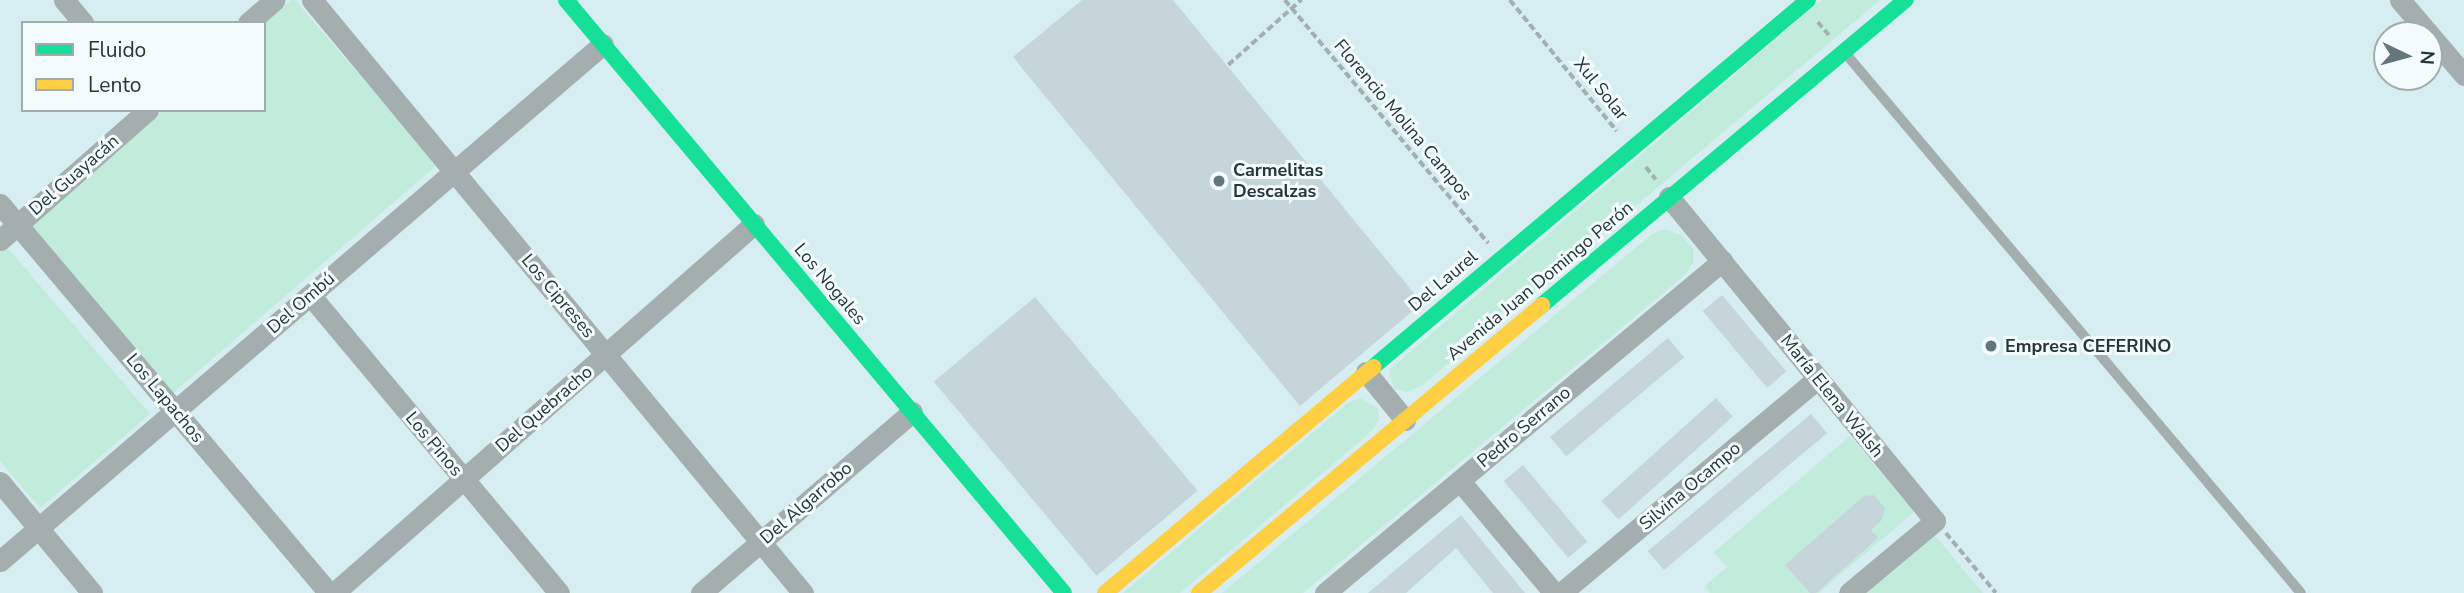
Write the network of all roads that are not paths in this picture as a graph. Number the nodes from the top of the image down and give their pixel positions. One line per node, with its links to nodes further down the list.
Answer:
1 (64, 0): 8 (street)
2 (274, 0): 9 (street)
3 (312, 0): 14 (street, Los Cipreses)
4 (566, 0): 10 (street, Los Nogales)
5 (1906, 0): 11 (street, Avenida Juan Domingo Perón)
6 (2400, 0): 12 (street)
7 (1805, 2): 23 (street, Del Laurel)
8 (81, 21)
9 (250, 21)
10 (603, 44): 14 (street, Del Ombú); 17 (street, Los Nogales)
11 (1844, 52): 15 (street, Avenida Juan Domingo Perón); 46 (lane)
12 (2464, 75)
13 (146, 112): 18 (street, Del Guayacán)
14 (454, 172): 21 (street, Del Ombú); 22 (street, Los Cipreses)
15 (1669, 197): 20 (street, María Elena Walsh); 27 (street, Avenida Juan Domingo Perón)
16 (0, 204): 18 (street, Los Lapachos)
17 (754, 224): 22 (street, Del Quebracho); 26 (street, Los Nogales)
18 (18, 225): 19 (street, Del Guayacán); 25 (street, Los Lapachos)
19 (0, 240)
20 (1722, 261): 24 (street, María Elena Walsh); 29 (street, Pedro Serrano)
21 (310, 295): 25 (street, Del Ombú); 28 (street, Los Pinos)
22 (606, 354): 28 (street, Del Quebracho); 32 (street, Los Cipreses)
23 (1366, 372): 27 (street); 40 (street, Del Laurel)
24 (1818, 378): 44 (street, Silvina Ocampo); 45 (street, María Elena Walsh)
25 (175, 411): 31 (street, Del Ombú); 35 (street, Los Lapachos)
26 (912, 412): 32 (street, Del Algarrobo); 39 (street, Los Nogales)
27 (1405, 420): 41 (street, Avenida Juan Domingo Perón)
28 (464, 479): 35 (street, Del Quebracho); 36 (street, Los Pinos)
29 (1460, 481): 42 (street, Pedro Serrano); 43 (street)
30 (0, 482): 31 (street)
31 (38, 528): 33 (street, Del Ombú); 34 (street)
32 (761, 541): 37 (street, Del Algarrobo); 38 (street, Los Cipreses)
33 (0, 561)
34 (92, 593)
35 (332, 593)
36 (558, 593)
37 (701, 593)
38 (803, 593)
39 (1064, 593)
40 (1105, 593)
41 (1199, 593)
42 (1325, 593)
43 (1555, 593)
44 (1561, 593)
45 (1849, 593)
46 (2301, 593)

